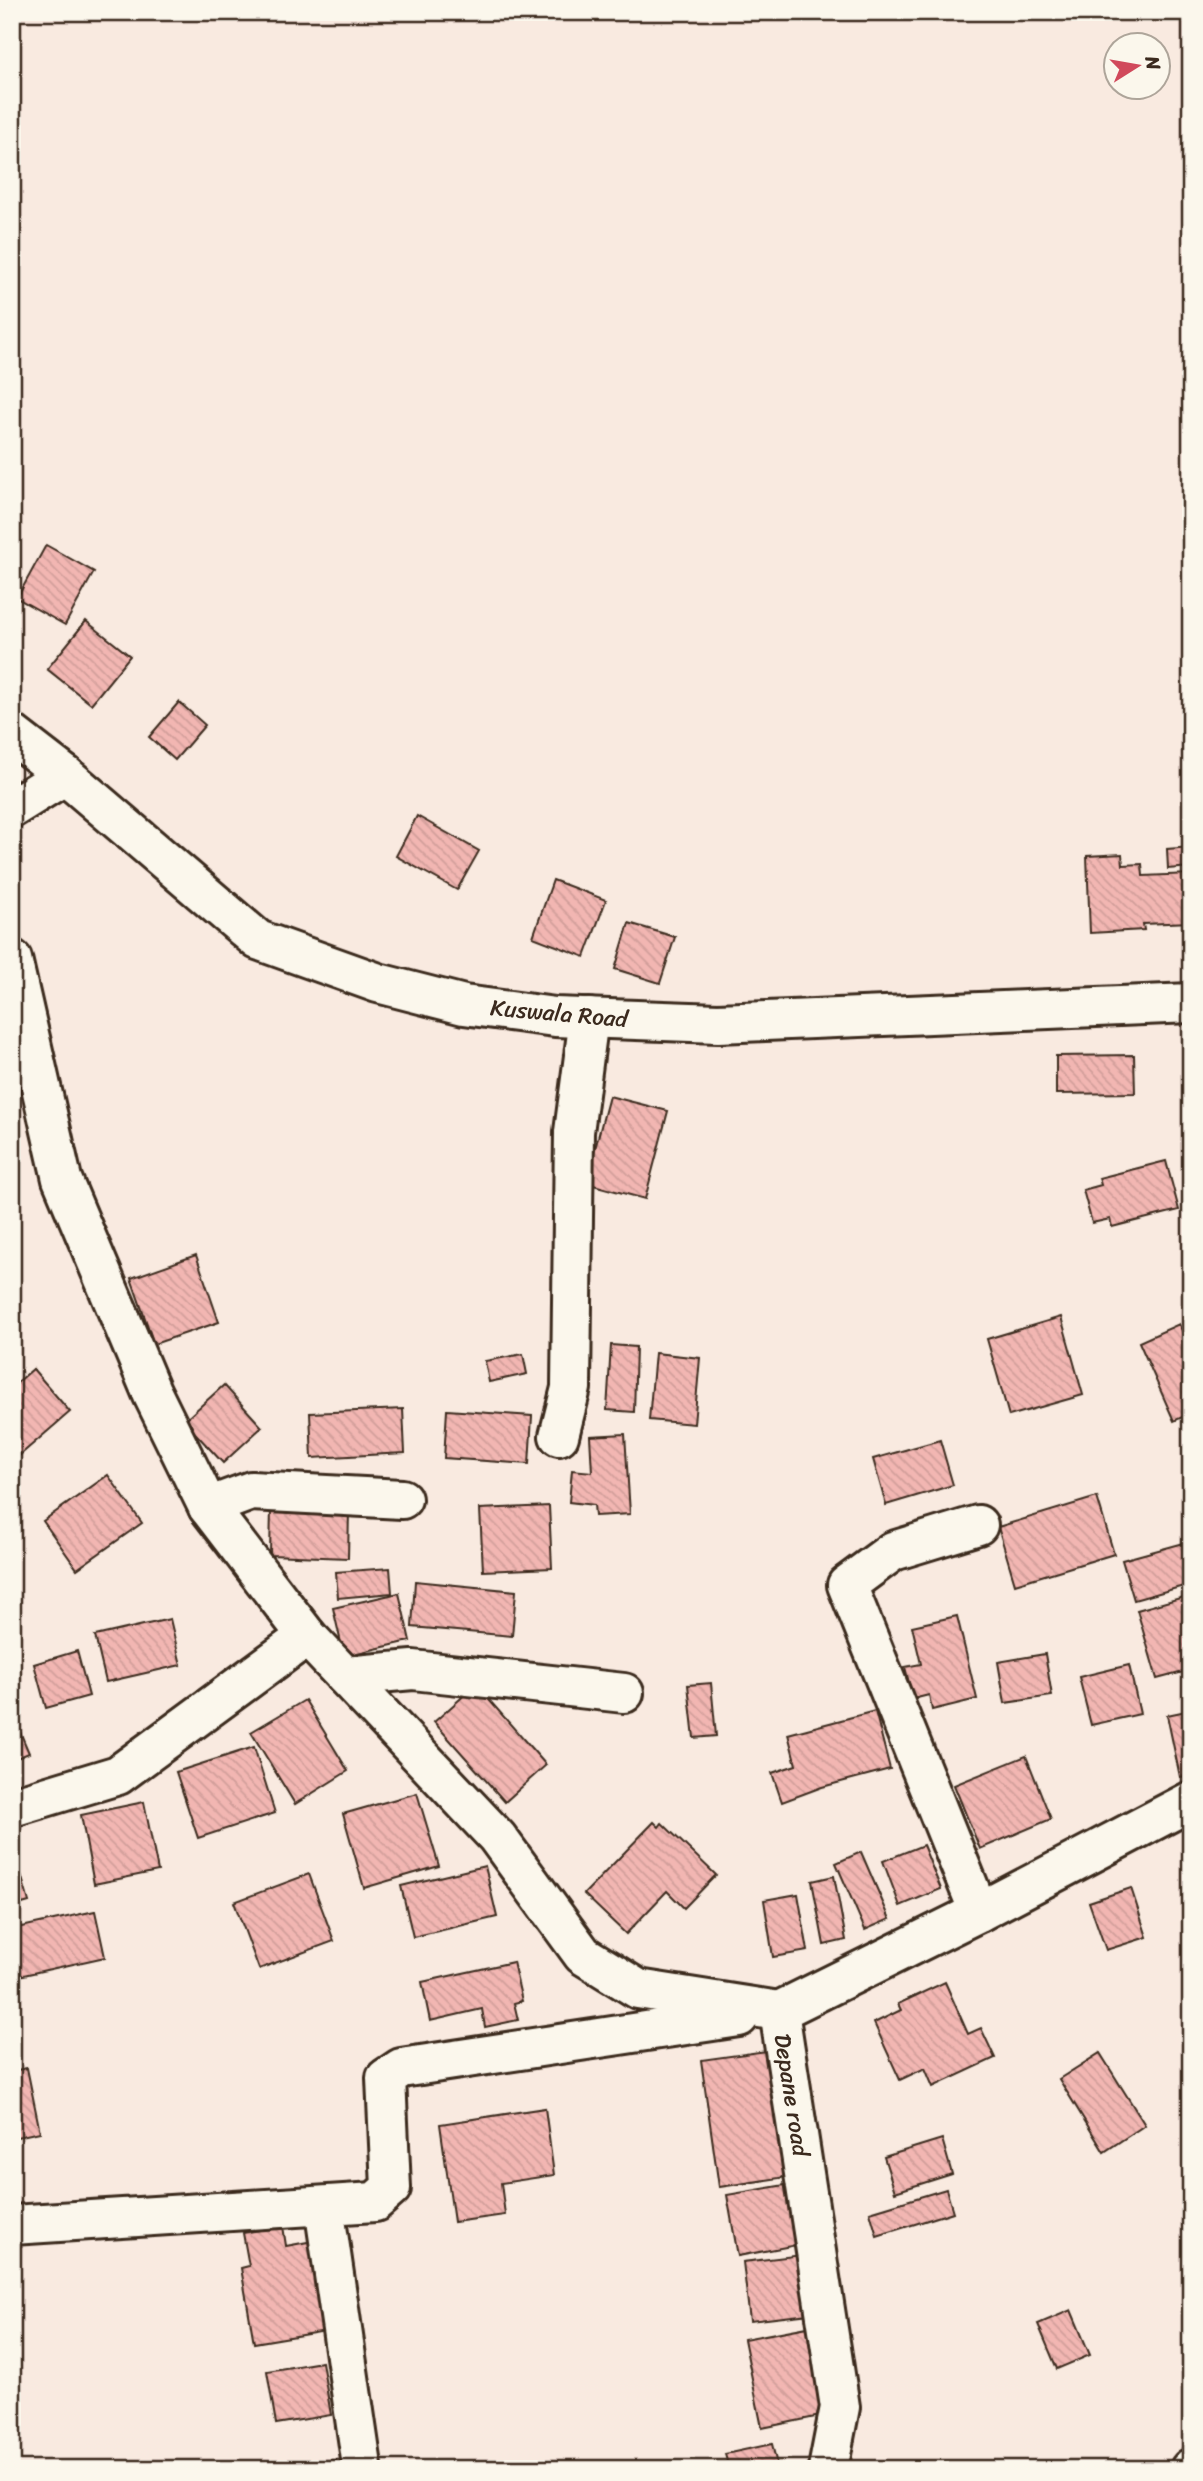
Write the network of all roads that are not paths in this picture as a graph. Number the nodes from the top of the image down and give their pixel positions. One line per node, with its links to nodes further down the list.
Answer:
1 (12, 734): 2 (street, Kuswala Road)
2 (65, 775): 3 (street); 6 (street, Kuswala Road)
3 (12, 808)
4 (12, 959): 9 (street)
5 (1191, 1003): 6 (street, Kuswala Road)
6 (589, 1018): 7 (street)
7 (559, 1436)
8 (402, 1499): 9 (street)
9 (208, 1507): 11 (street)
10 (978, 1525): 16 (street)
11 (307, 1636): 12 (street); 15 (street)
12 (345, 1676): 13 (street); 17 (street)
13 (624, 1693)
14 (1191, 1801): 16 (street, Depane road)
15 (12, 1807)
16 (979, 1912): 17 (street, Depane road)
17 (779, 2011): 18 (street); 21 (street, Depane road)
18 (324, 2206): 19 (street); 20 (street)
19 (12, 2225)
20 (362, 2466)
21 (828, 2469)

